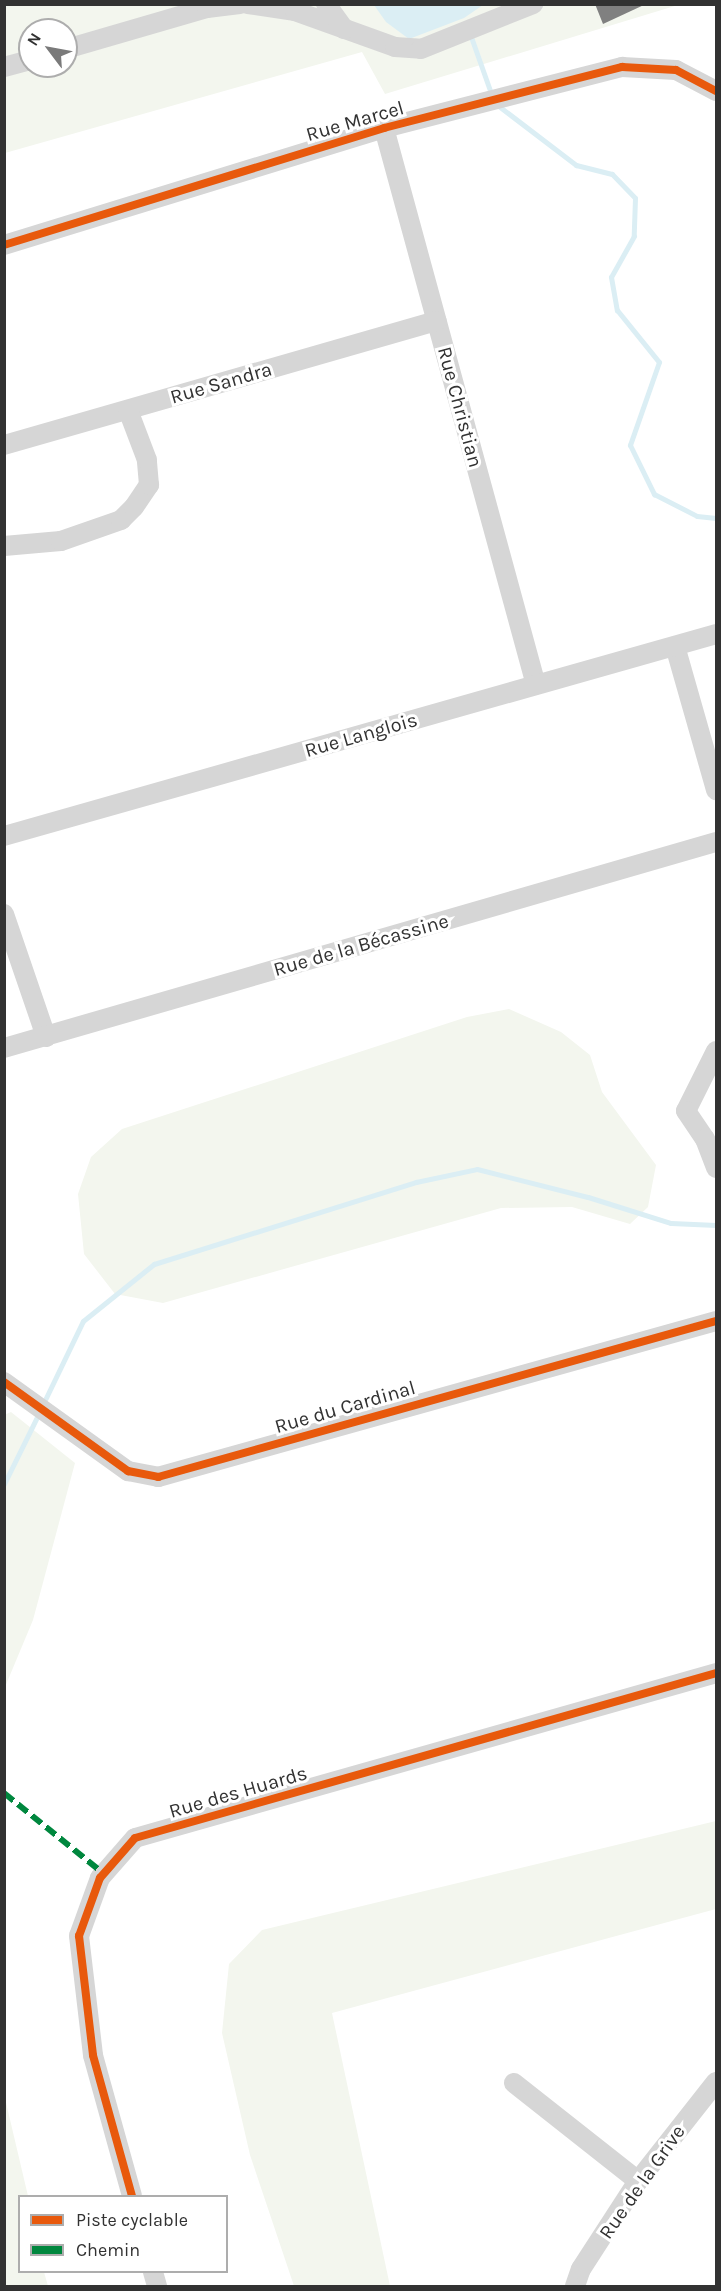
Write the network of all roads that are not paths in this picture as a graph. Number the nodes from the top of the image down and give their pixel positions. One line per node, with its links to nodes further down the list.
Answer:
1 (240, 4): 6 (street)
2 (248, 4): 5 (street)
3 (326, 4): 5 (street)
4 (533, 4): 5 (street)
5 (344, 29)
6 (78, 46)
7 (717, 91): 8 (street, Rue Marcel)
8 (384, 128): 9 (street, Rue Marcel); 10 (street, Rue Christian)
9 (4, 245)
10 (437, 321): 11 (street, Rue Sandra); 16 (street, Rue Christian)
11 (128, 410): 12 (street, Rue Sandra); 13 (street)
12 (4, 446)
13 (4, 546)
14 (717, 634): 15 (street, Rue Langlois)
15 (675, 646): 16 (street, Rue Langlois); 17 (street)
16 (536, 685): 18 (street, Rue Langlois)
17 (717, 790)
18 (4, 836)
19 (717, 842): 21 (street, Rue de la Bécassine)
20 (4, 914): 21 (street)
21 (46, 1037): 22 (street, Rue de la Bécassine)
22 (4, 1048)
23 (717, 1051): 24 (street)
24 (717, 1168)
25 (717, 1321): 26 (street, Rue du Cardinal)
26 (4, 1382)
27 (717, 1673): 31 (street, Rue des Huards)
28 (717, 2082): 30 (street, Rue de la Grive)
29 (514, 2083): 30 (street)
30 (638, 2181): 32 (street, Rue de la Grive)
31 (132, 2195)
32 (575, 2286)

